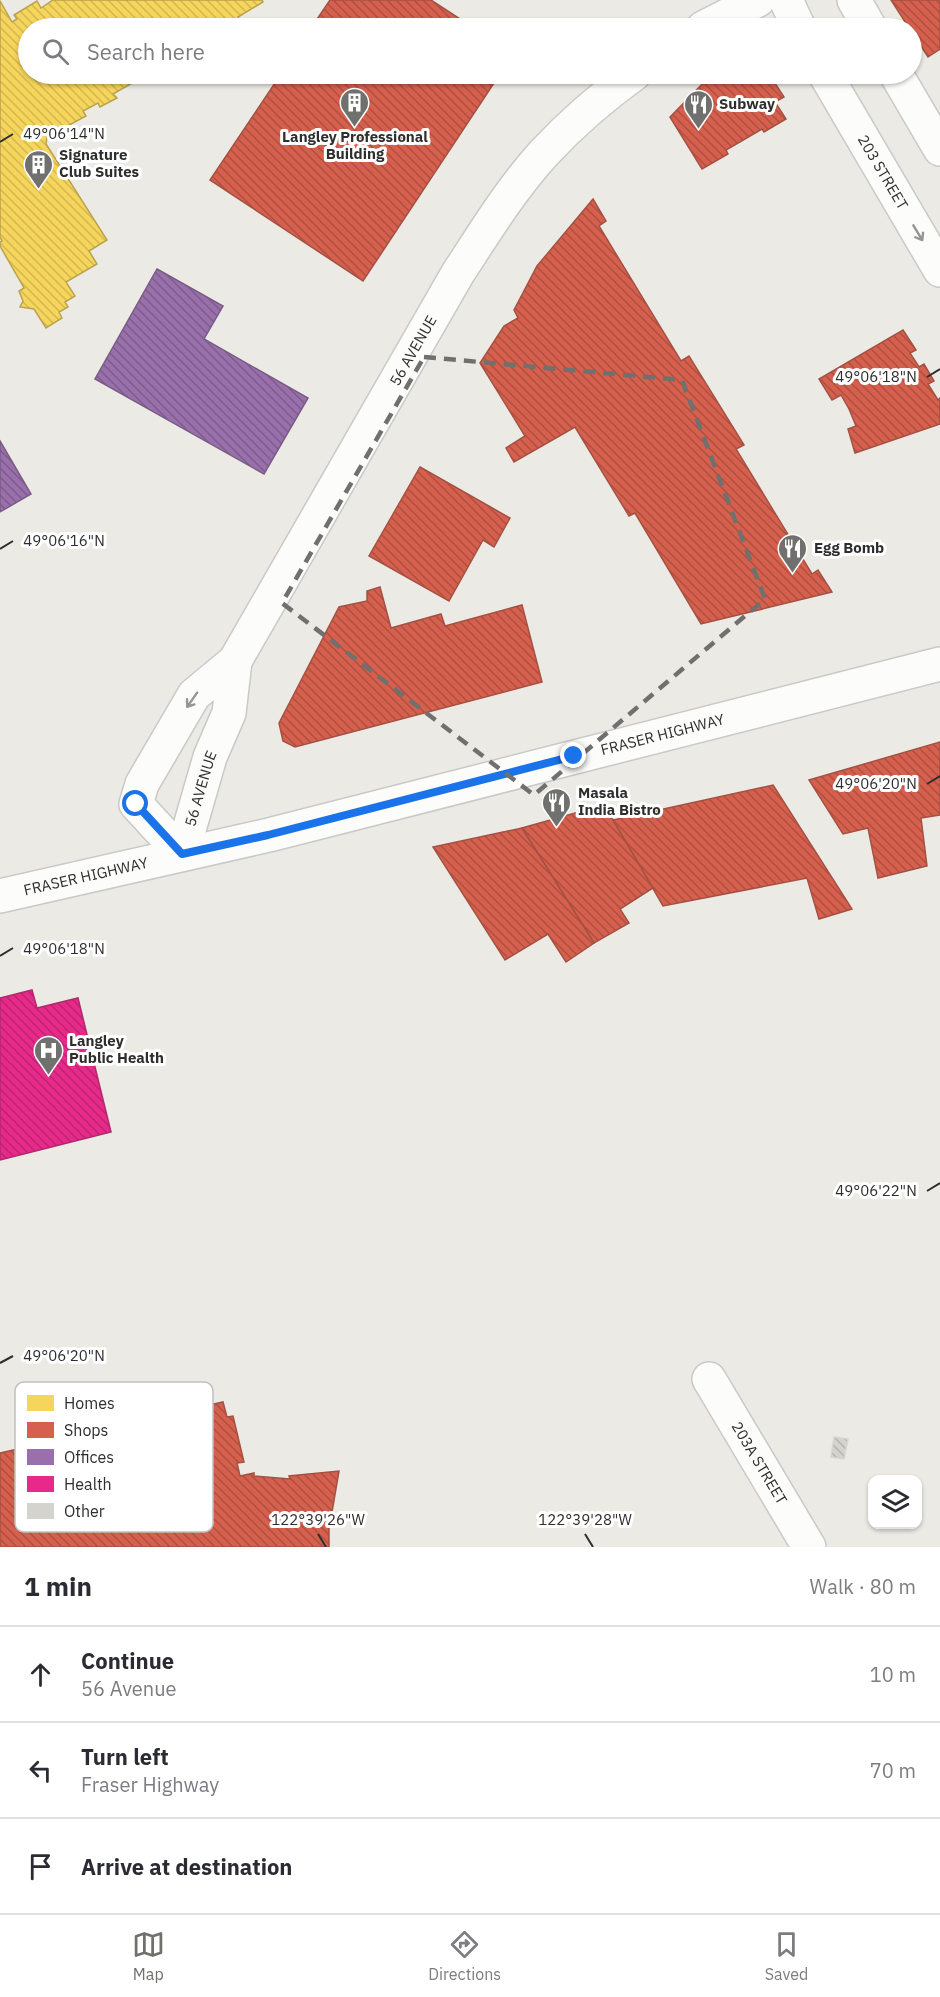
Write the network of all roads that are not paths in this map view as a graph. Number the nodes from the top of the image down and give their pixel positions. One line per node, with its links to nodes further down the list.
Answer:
1 (758, 0): 4 (street)
2 (786, 0): 5 (street)
3 (854, 0): 6 (street)
4 (723, 18)
5 (794, 18)
6 (864, 18)
7 (620, 84): 12 (street, 56 AVENUE)
8 (831, 84): 11 (street, 203 STREET, one-way to 11)
9 (902, 84): 10 (street)
10 (940, 148)
11 (940, 270)
12 (235, 661): 14 (street, 56 AVENUE); 14 (street, 56 AVENUE, one-way to 14)
13 (940, 664): 14 (street, FRASER HIGHWAY)
14 (182, 854): 15 (street, FRASER HIGHWAY)
15 (0, 897)
16 (709, 1380): 17 (street, 203A STREET)
17 (809, 1547)

